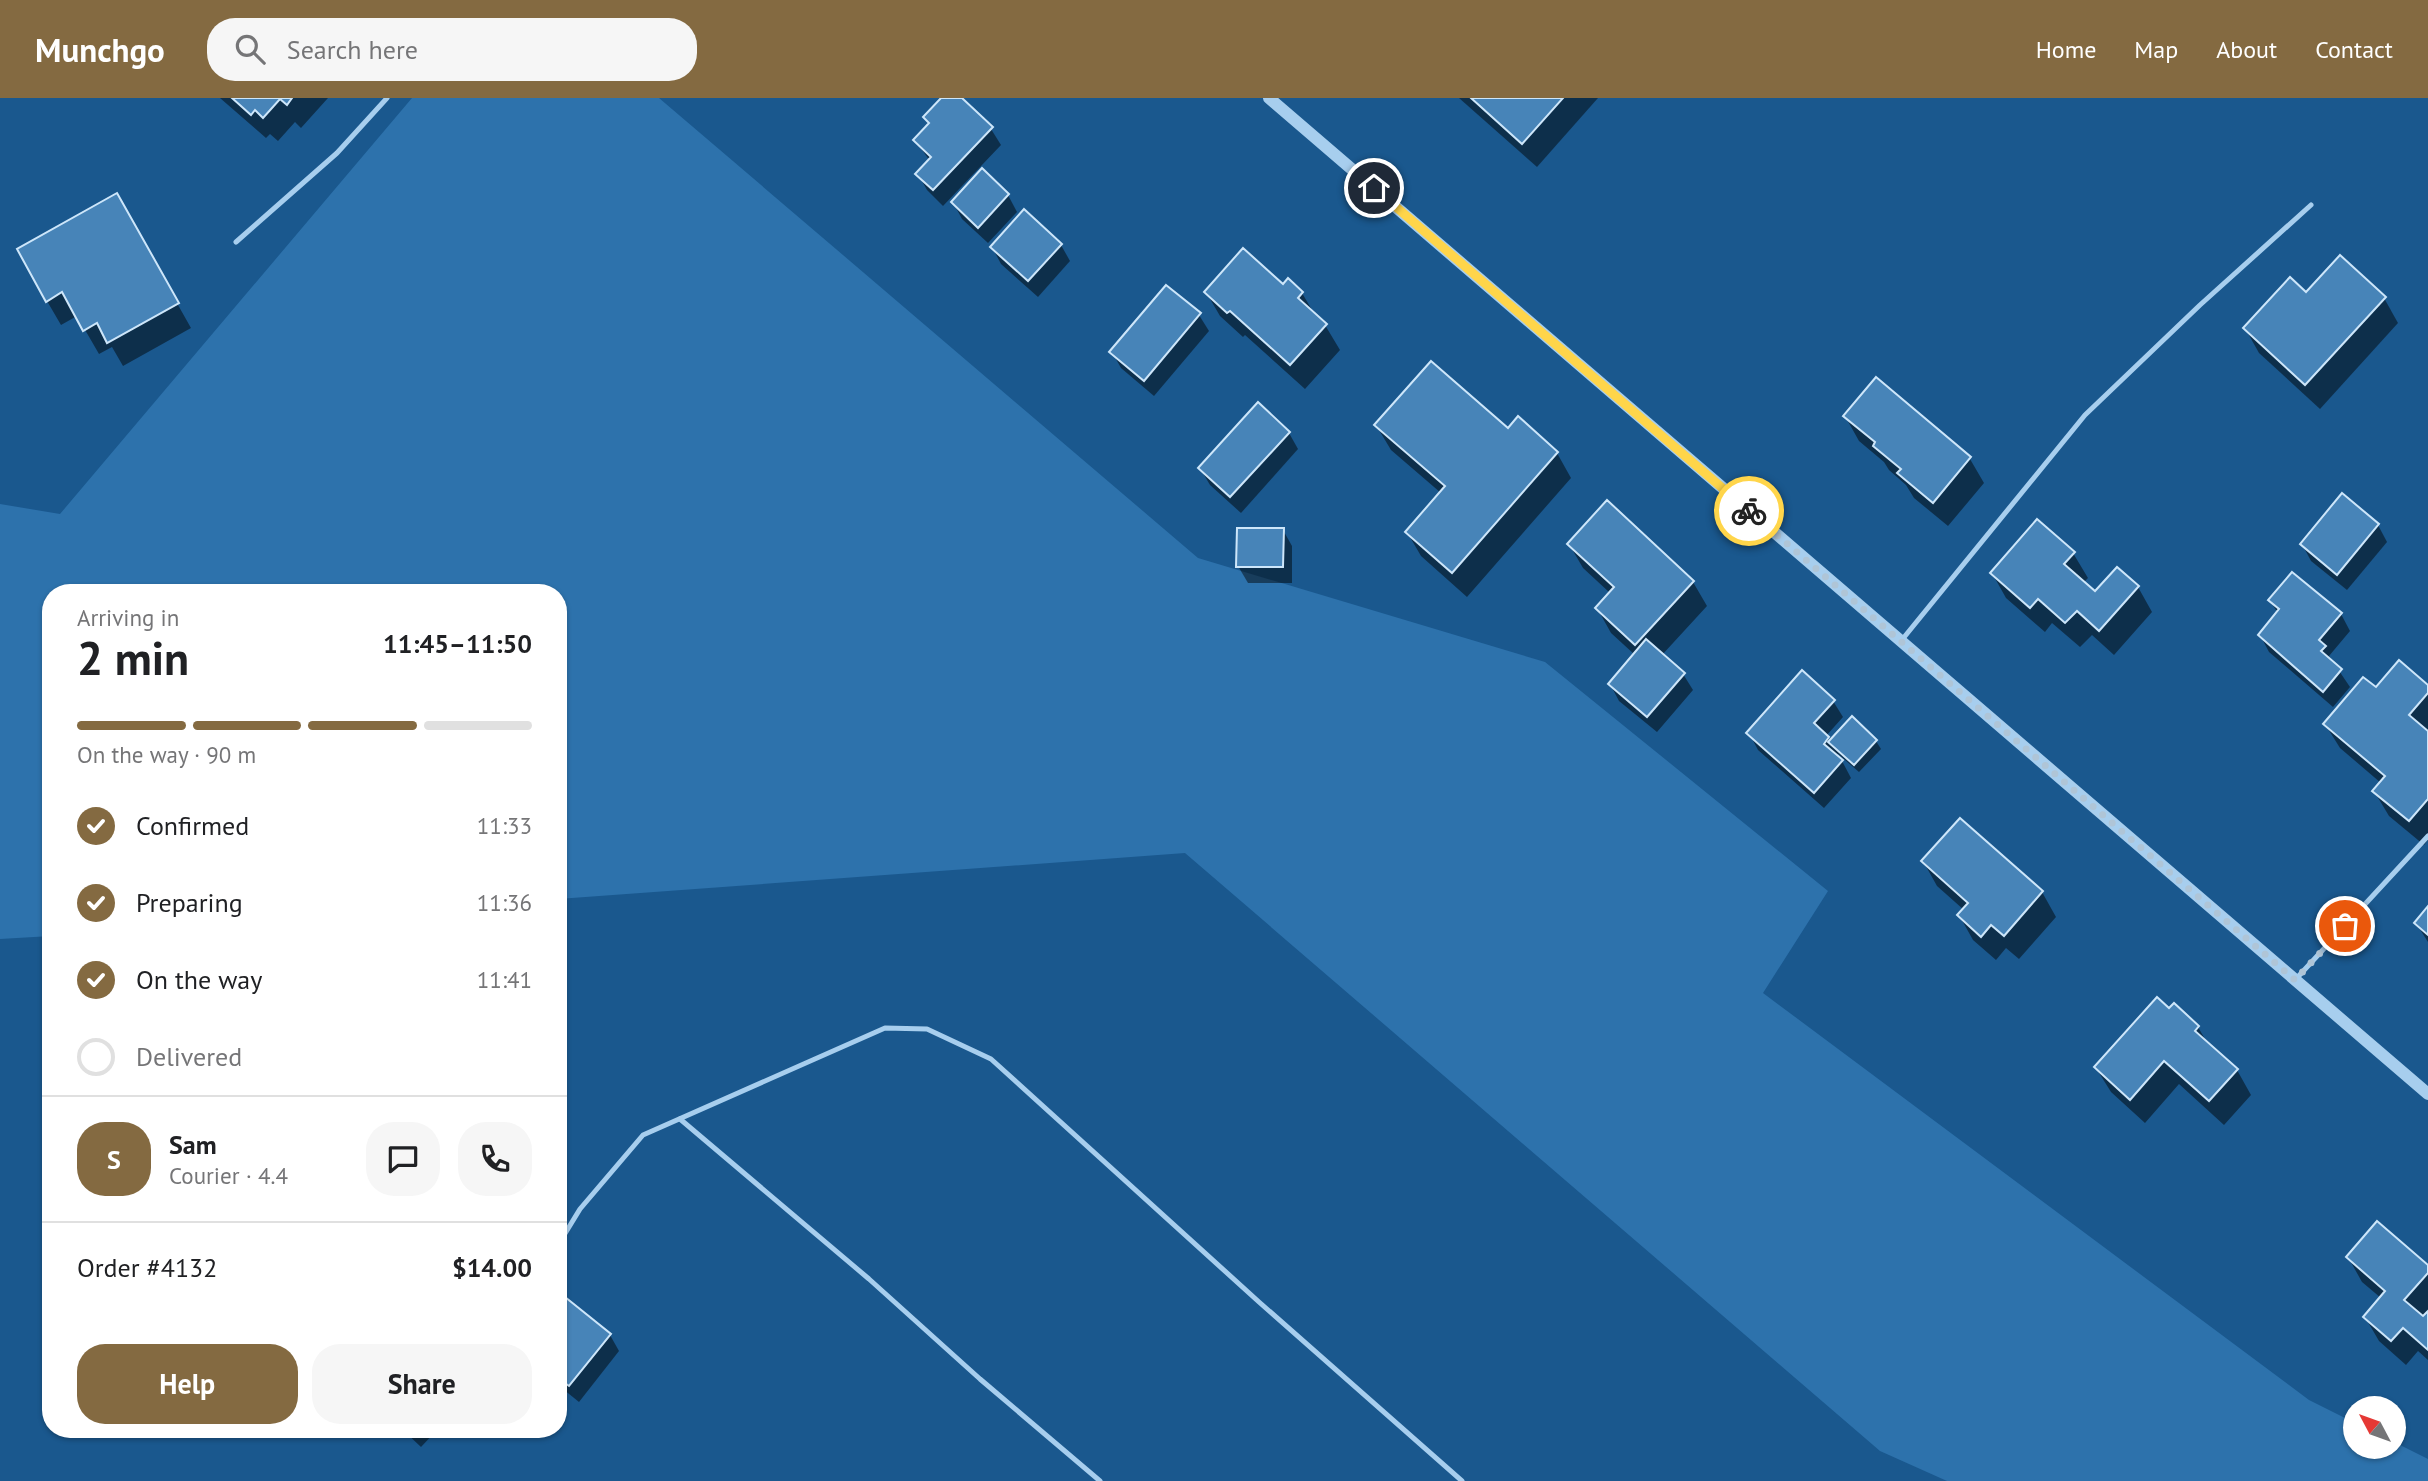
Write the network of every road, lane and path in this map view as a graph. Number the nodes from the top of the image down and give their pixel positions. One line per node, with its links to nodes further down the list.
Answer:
1 (387, 98): 4 (lane)
2 (1269, 98): 5 (street)
3 (2311, 205): 5 (lane)
4 (236, 242)
5 (1900, 641): 7 (street)
6 (2428, 836): 7 (lane)
7 (2295, 980): 8 (street)
8 (2428, 1094)
9 (680, 1119): 10 (lane); 11 (lane); 12 (lane)
10 (567, 1230)
11 (1100, 1481)
12 (1462, 1481)

